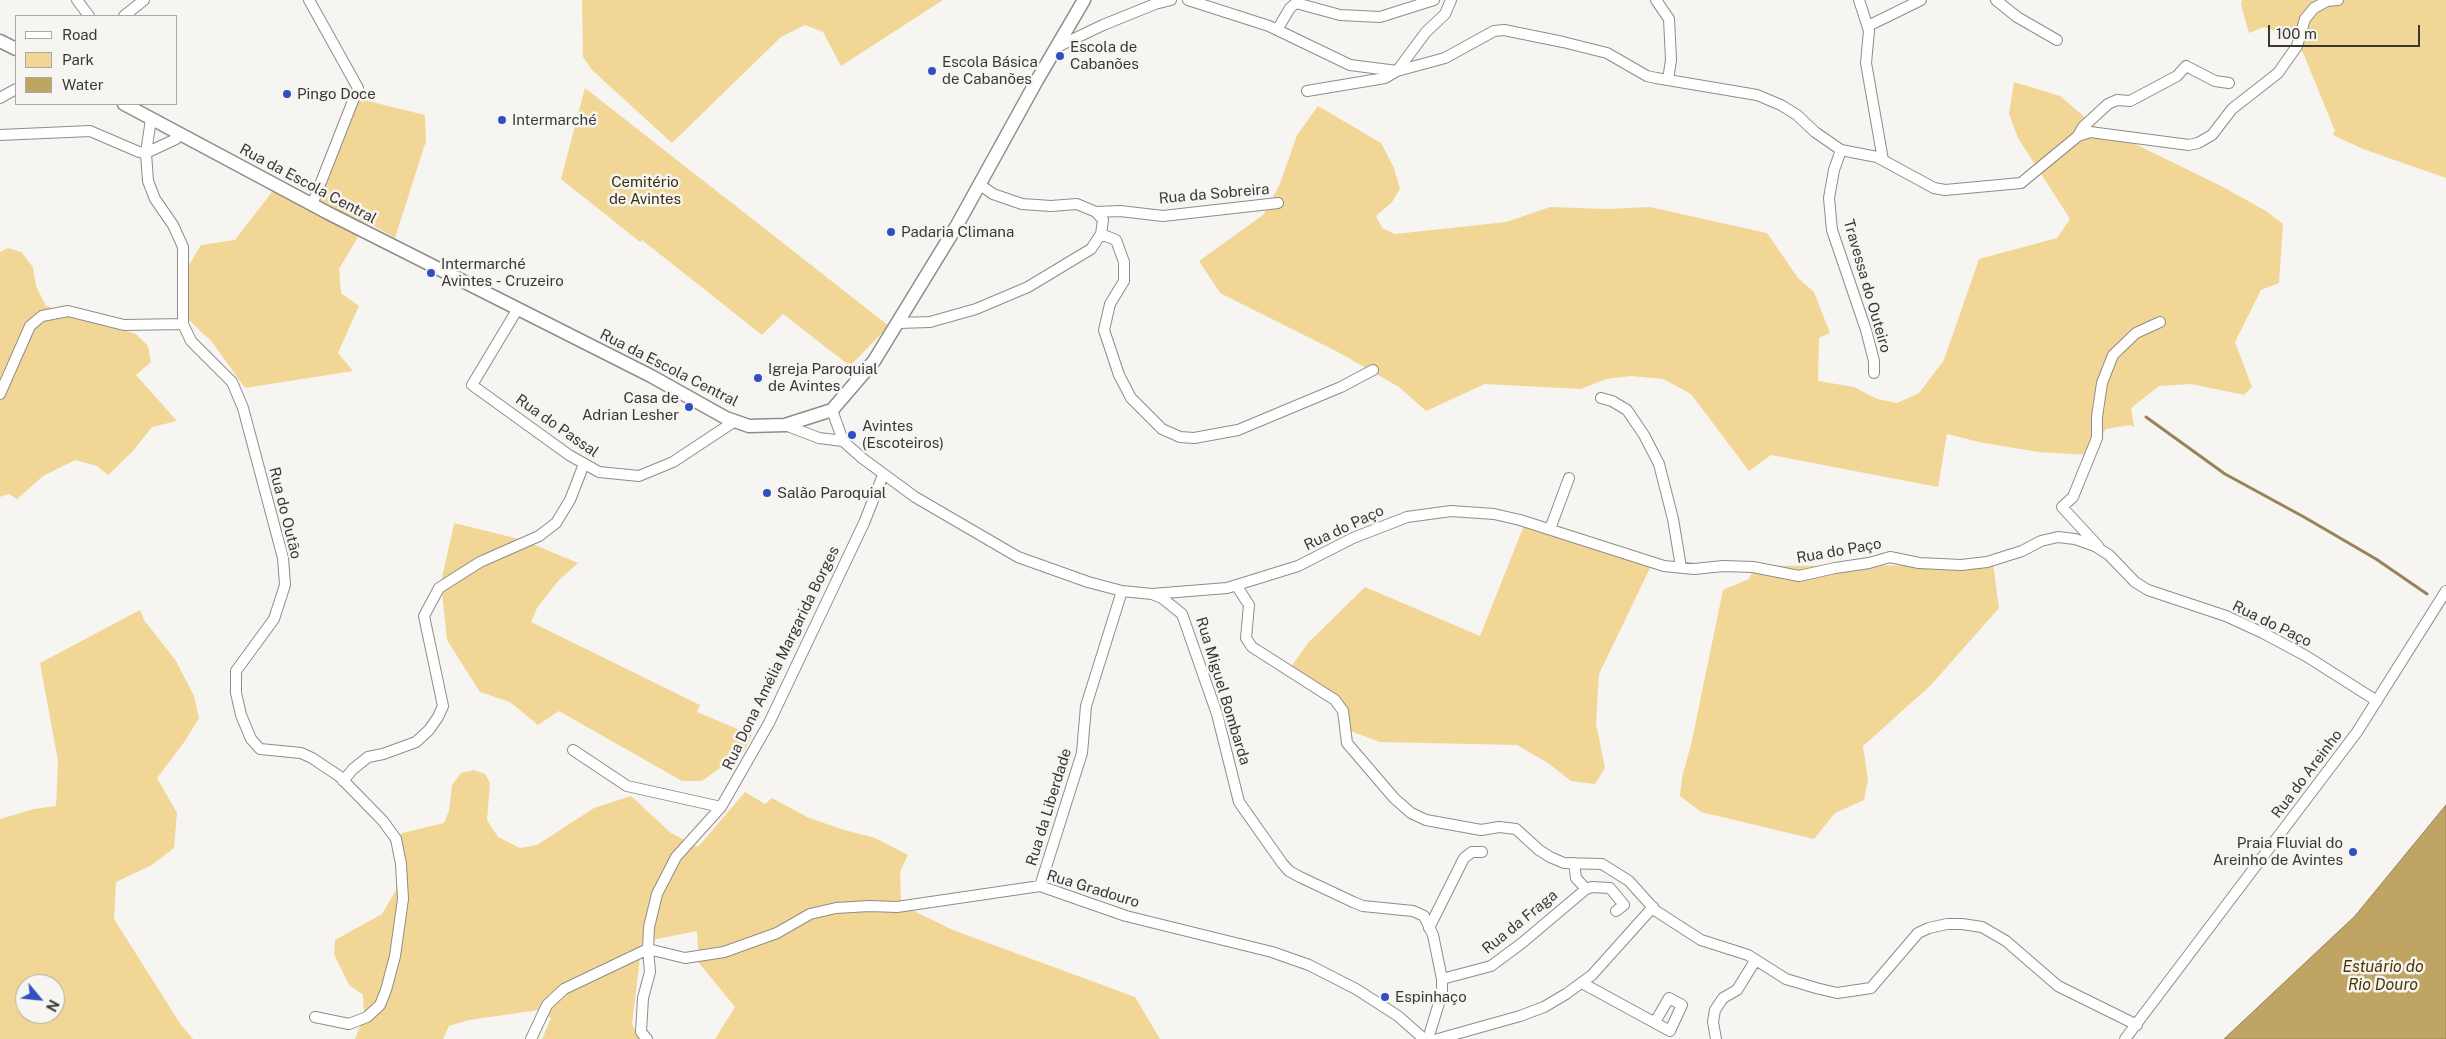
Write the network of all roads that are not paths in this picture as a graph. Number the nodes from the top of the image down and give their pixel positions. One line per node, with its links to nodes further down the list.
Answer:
1 (77, 0): 14 (street)
2 (144, 0): 15 (street)
3 (309, 0): 38 (street)
4 (1084, 0): 20 (street)
5 (1171, 0): 20 (street)
6 (1188, 0): 17 (street)
7 (1434, 0): 17 (street)
8 (1451, 0): 22 (street)
9 (1656, 0): 23 (street)
10 (1859, 0): 16 (street)
11 (1921, 0): 16 (street)
12 (1996, 0): 18 (street)
13 (2338, 0): 32 (street)
14 (88, 15)
15 (125, 15)
16 (1868, 26): 35 (street)
17 (1277, 30): 22 (street)
18 (2057, 40)
19 (0, 41): 21 (street)
20 (1057, 46): 36 (street)
21 (15, 48)
22 (1397, 71): 23 (street); 26 (street)
23 (1668, 80): 33 (street)
24 (2229, 83): 32 (street)
25 (15, 90): 27 (street)
26 (1307, 91)
27 (0, 98)
28 (126, 105): 29 (street, Rua da Escola Central)
29 (151, 119): 30 (street, Rua da Escola Central); 34 (street)
30 (180, 134): 34 (street); 38 (street, Rua da Escola Central)
31 (0, 135): 34 (street)
32 (2078, 136): 35 (street)
33 (1841, 150): 35 (street); 46 (street, Travessa do Outeiro)
34 (146, 153): 44 (street)
35 (1883, 160)
36 (979, 184): 39 (street, Rua da Sobreira); 43 (street)
37 (1278, 203): 39 (street, Rua da Sobreira)
38 (312, 205): 41 (street, Rua da Escola Central)
39 (1096, 212): 40 (street)
40 (1101, 234): 43 (street); 45 (street)
41 (517, 310): 50 (street, Rua da Escola Central); 53 (street, Rua do Passal)
42 (2160, 322): 57 (street, Rua do Paço)
43 (898, 323): 49 (street)
44 (183, 324): 47 (street); 65 (street, Rua do Outão)
45 (1373, 370)
46 (1874, 373)
47 (0, 394)
48 (1601, 398): 58 (street)
49 (832, 410): 51 (street, Rua da Escola Central); 52 (street)
50 (735, 421): 51 (street, Rua da Escola Central); 53 (street, Rua do Passal)
51 (785, 425): 52 (street)
52 (843, 441): 54 (street, Rua Miguel Bombarda)
53 (584, 464): 65 (street)
54 (884, 474): 61 (street, Rua Miguel Bombarda); 66 (street, Rua Dona Amélia Margarida Borges)
55 (1569, 478): 56 (street)
56 (1550, 529): 58 (street, Rua do Paço); 59 (street, Rua do Paço)
57 (2102, 550): 58 (street, Rua do Paço); 63 (street, Rua do Paço)
58 (1681, 567)
59 (1236, 585): 62 (street, Rua do Paço); 68 (street)
60 (2446, 591): 63 (street, Rua do Areinho)
61 (1122, 592): 62 (street, Rua Miguel Bombarda); 69 (street, Rua da Liberdade)
62 (1152, 594): 73 (street, Rua Miguel Bombarda)
63 (2377, 701): 80 (street, Rua do Areinho)
64 (573, 750): 66 (street)
65 (343, 781): 78 (street, Rua do Outão)
66 (721, 807): 74 (street, Rua Dona Amélia Margarida Borges)
67 (1482, 852): 73 (street)
68 (1574, 864): 70 (street); 71 (street)
69 (1040, 886): 74 (street, Rua Gradouro); 83 (street, Rua Gradouro)
70 (1586, 889): 72 (street); 76 (street, Rua da Fraga)
71 (1653, 907): 75 (street); 77 (street)
72 (1616, 912)
73 (1430, 928): 76 (street, Rua Miguel Bombarda)
74 (648, 949): 81 (street); 82 (street, Rua Dona Amélia Margarida Borges)
75 (1755, 961): 80 (street); 86 (street)
76 (1442, 979): 84 (street, Rua Miguel Bombarda)
77 (1582, 983): 79 (street); 85 (street)
78 (314, 1017)
79 (1655, 1022)
80 (2136, 1025): 87 (street, Rua do Areinho)
81 (531, 1039)
82 (647, 1039)
83 (1424, 1039)
84 (1428, 1039)
85 (1438, 1039)
86 (1716, 1039)
87 (2124, 1039)

